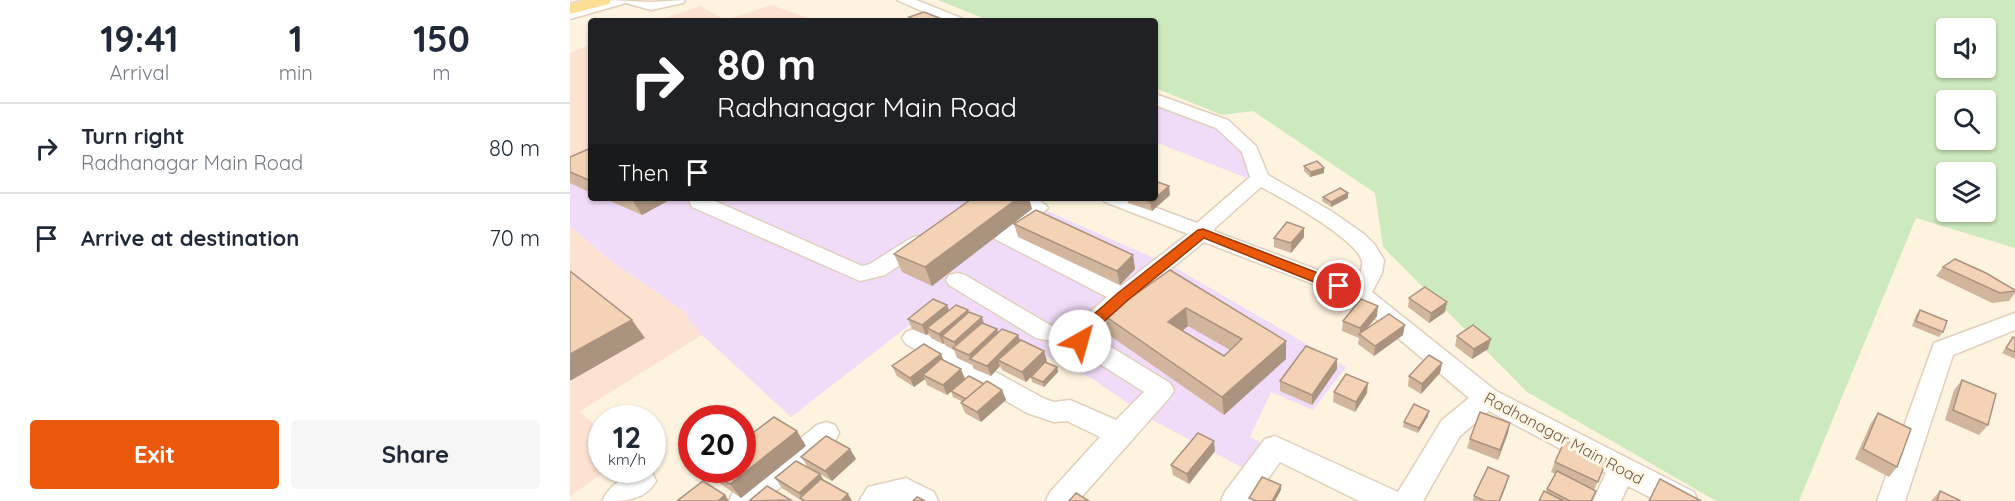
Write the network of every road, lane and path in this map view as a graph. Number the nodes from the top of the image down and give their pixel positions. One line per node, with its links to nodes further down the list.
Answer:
1 (586, 0): 8 (main road)
2 (603, 0): 9 (main road)
3 (622, 0): 11 (street)
4 (659, 0): 7 (street)
5 (678, 0): 7 (street)
6 (904, 0): 10 (street)
7 (635, 1)
8 (570, 5)
9 (570, 9)
10 (934, 12): 12 (street); 13 (street)
11 (570, 15)
12 (916, 18)
13 (949, 18)
14 (1158, 100): 15 (street)
15 (1260, 178): 20 (street); 22 (street)
16 (699, 201): 19 (street)
17 (1021, 201): 23 (street)
18 (1120, 201): 20 (street, Radhanagar Main Road)
19 (932, 233)
20 (1203, 233): 22 (street, Radhanagar Main Road); 23 (street)
21 (957, 280): 25 (street)
22 (1360, 294): 27 (street, Radhanagar Main Road)
23 (1123, 296): 25 (street)
24 (2015, 321): 42 (street)
25 (1082, 333): 29 (street)
26 (914, 338): 29 (street)
27 (1487, 398): 30 (street, Radhanagar Main Road); 39 (street)
28 (826, 433): 33 (street)
29 (1119, 434): 36 (street)
30 (1622, 468): 40 (street); 41 (street, Radhanagar Main Road)
31 (641, 483): 32 (street)
32 (616, 501)
33 (743, 501)
34 (873, 501): 35 (street)
35 (924, 501)
36 (1060, 501)
37 (1235, 501): 38 (street)
38 (1388, 501)
39 (1408, 501)
40 (1607, 501)
41 (1684, 501)
42 (1891, 501)

